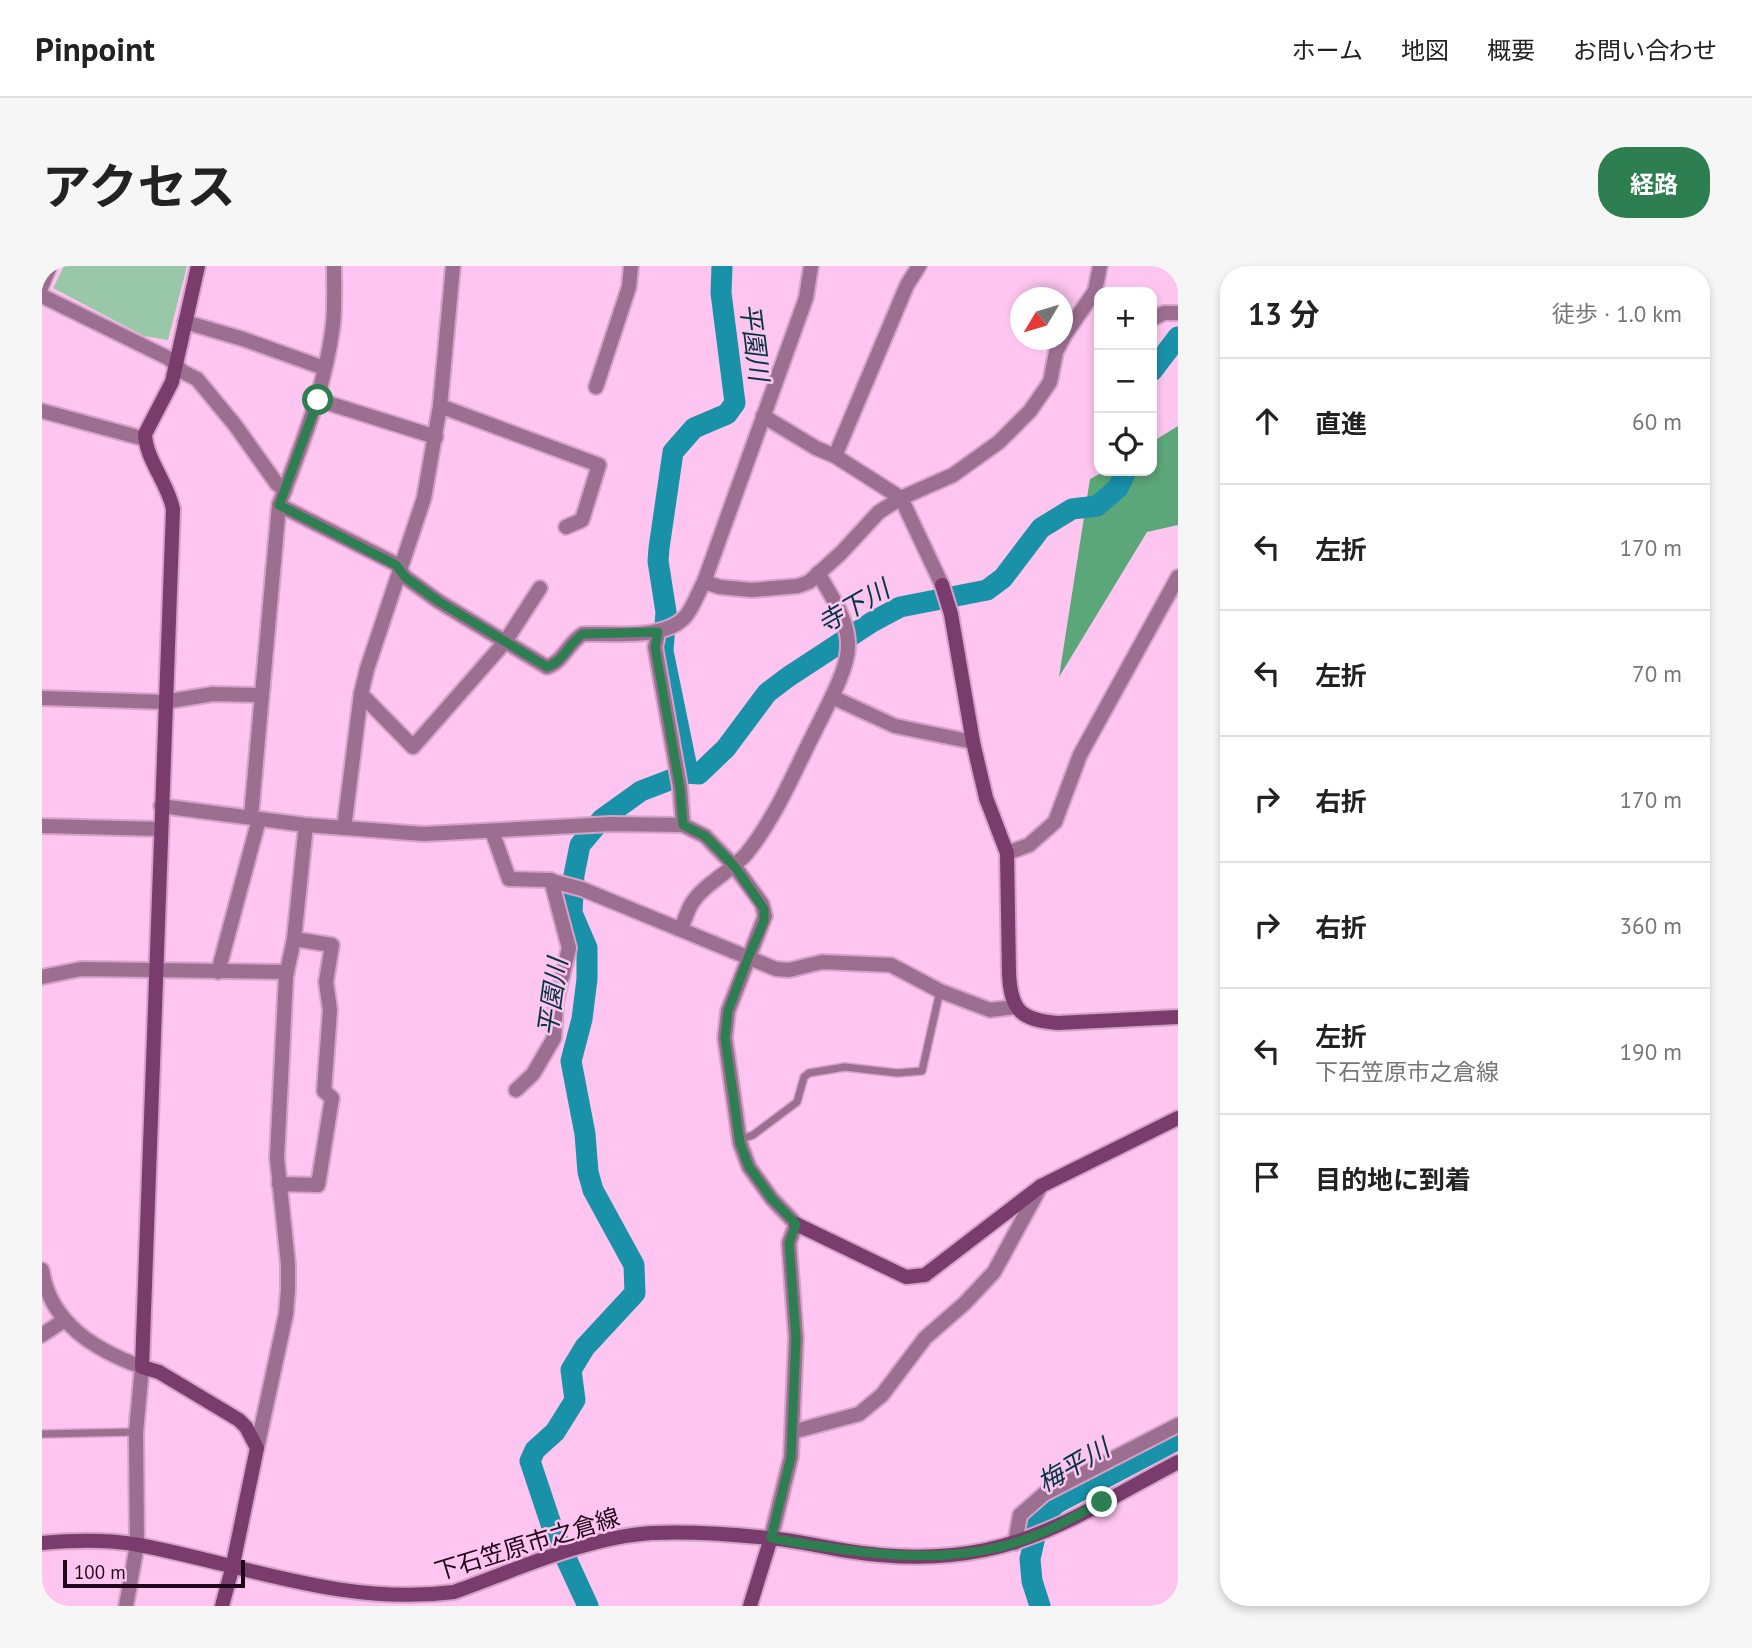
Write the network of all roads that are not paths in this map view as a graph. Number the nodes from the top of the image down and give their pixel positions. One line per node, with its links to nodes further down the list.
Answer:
1 (54, 266): 10 (lane)
2 (198, 266): 14 (street)
3 (334, 266): 16 (street)
4 (453, 266): 19 (street)
5 (631, 266): 17 (street)
6 (811, 266): 21 (street)
7 (919, 266): 24 (street)
8 (1100, 266): 9 (street)
9 (1098, 287)
10 (42, 295): 15 (street)
11 (1094, 296): 26 (street)
12 (1178, 313): 13 (street)
13 (1157, 316)
14 (185, 322): 15 (street); 16 (street)
15 (177, 365): 23 (street); 25 (street)
16 (324, 368): 18 (street)
17 (596, 387)
18 (318, 400): 22 (street); 25 (street)
19 (440, 406): 22 (street); 28 (street)
20 (42, 411): 23 (street)
21 (763, 416): 24 (street); 32 (street)
22 (436, 436): 29 (street)
23 (145, 439): 40 (street)
24 (835, 456): 26 (street)
25 (285, 490): 27 (street)
26 (901, 498): 30 (street); 41 (street)
27 (279, 505): 29 (street); 37 (street)
28 (566, 527)
29 (401, 572): 35 (street); 36 (street)
30 (818, 573): 32 (street); 38 (street)
31 (1178, 577): 50 (street)
32 (704, 582): 34 (street)
33 (540, 588): 35 (street)
34 (658, 632): 35 (street); 45 (street)
35 (505, 642): 36 (street)
36 (361, 694): 47 (street)
37 (261, 695): 40 (street); 43 (street)
38 (832, 697): 41 (street); 51 (street)
39 (42, 698): 40 (street)
40 (164, 702): 42 (street)
41 (973, 742): 50 (street)
42 (161, 806): 43 (street); 48 (street)
43 (255, 818): 44 (street); 57 (street)
44 (306, 825): 47 (street); 54 (street)
45 (683, 825): 49 (street); 51 (street)
46 (42, 826): 48 (street)
47 (344, 828): 49 (street)
48 (160, 829): 56 (street)
49 (492, 831): 52 (street)
50 (1007, 853): 61 (street)
51 (735, 867): 53 (street); 55 (street)
52 (557, 882): 53 (street); 63 (street)
53 (681, 928): 55 (street)
54 (294, 939): 58 (street); 66 (street)
55 (748, 958): 60 (street); 65 (street)
56 (156, 971): 57 (street); 59 (street); 72 (street)
57 (218, 972): 58 (street)
58 (287, 972): 66 (street)
59 (42, 977)
60 (940, 991): 61 (street); 65 (lane)
61 (1015, 1007): 62 (street)
62 (1178, 1017)
63 (516, 1090)
64 (1178, 1118): 67 (street)
65 (739, 1140): 68 (street)
66 (279, 1184): 77 (street)
67 (1041, 1186): 68 (street); 75 (street)
68 (796, 1224): 75 (street)
69 (42, 1270): 70 (street)
70 (63, 1321): 71 (street); 72 (street)
71 (42, 1335)
72 (142, 1367): 74 (street); 77 (street)
73 (1178, 1425): 80 (street)
74 (136, 1432): 76 (lane); 82 (street)
75 (792, 1432): 79 (street)
76 (42, 1434)
77 (257, 1448): 83 (street)
78 (1178, 1462): 80 (street, 下石笠原市之倉線)
79 (771, 1538): 80 (street, 下石笠原市之倉線); 83 (street, 下石笠原市之倉線); 86 (street)
80 (1017, 1542)
81 (42, 1543): 82 (street, 下石笠原市之倉線)
82 (137, 1545): 83 (street, 下石笠原市之倉線); 84 (street)
83 (232, 1569): 85 (street)
84 (126, 1606)
85 (222, 1606)
86 (750, 1606)

